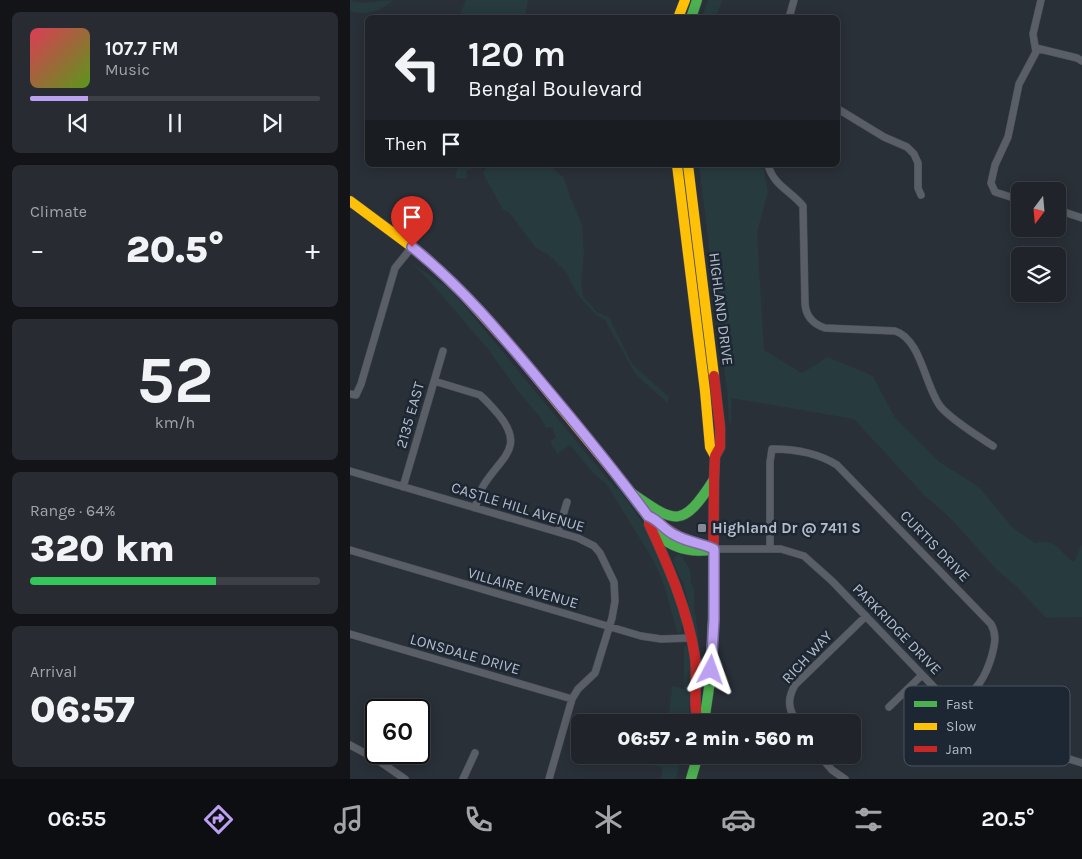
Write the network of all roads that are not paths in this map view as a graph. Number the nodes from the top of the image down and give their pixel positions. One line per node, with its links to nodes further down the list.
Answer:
1 (685, 0): 5 (main road)
2 (697, 0): 6 (main road)
3 (794, 0): 7 (street)
4 (1041, 0): 8 (street)
5 (679, 15)
6 (692, 15)
7 (790, 15)
8 (1036, 48): 9 (street); 15 (street)
9 (1082, 61)
10 (840, 110): 14 (street)
11 (677, 167): 24 (main road, HIGHLAND DRIVE)
12 (688, 167): 24 (main road, HIGHLAND DRIVE)
13 (769, 167): 23 (street)
14 (921, 195)
15 (1011, 197)
16 (350, 201): 19 (main road)
17 (1066, 213): 18 (street)
18 (1082, 218)
19 (412, 247): 22 (street); 28 (main road)
20 (443, 351): 21 (street, 2135 EAST)
21 (434, 381): 27 (street, 2135 EAST); 30 (street)
22 (353, 394)
23 (993, 446)
24 (715, 456): 26 (main road, HIGHLAND DRIVE)
25 (350, 471): 27 (street, CASTLE HILL AVENUE)
26 (714, 480): 28 (main road); 33 (main road, HIGHLAND DRIVE)
27 (403, 487): 30 (street, CASTLE HILL AVENUE)
28 (630, 492): 31 (main road)
29 (567, 502): 32 (street)
30 (475, 508): 32 (street, CASTLE HILL AVENUE)
31 (649, 520): 33 (main road); 39 (main road)
32 (558, 532): 37 (street, CASTLE HILL AVENUE)
33 (714, 549): 34 (street, PARKRIDGE DRIVE); 48 (main road, HIGHLAND DRIVE)
34 (770, 549): 36 (street, PARKRIDGE DRIVE); 43 (street, CURTIS DRIVE)
35 (350, 550): 37 (street, VILLAIRE AVENUE)
36 (866, 616): 40 (street, PARKRIDGE DRIVE); 49 (street, RICH WAY)
37 (609, 627): 39 (street, VILLAIRE AVENUE); 45 (street, CASTLE HILL AVENUE)
38 (350, 634): 45 (street, LONSDALE DRIVE)
39 (690, 638): 47 (main road)
40 (922, 675): 41 (street); 42 (street, PARKRIDGE DRIVE)
41 (911, 686)
42 (932, 686)
43 (977, 686)
44 (904, 692): 46 (street)
45 (572, 699): 60 (street)
46 (889, 707)
47 (696, 714)
48 (705, 714)
49 (793, 714)
50 (350, 745): 51 (street)
51 (365, 751)
52 (475, 753): 59 (street)
53 (1070, 759): 54 (street, PARKRIDGE DRIVE)
54 (1082, 763)
55 (387, 764): 58 (street)
56 (696, 764): 61 (main road)
57 (827, 764): 62 (street)
58 (405, 779)
59 (462, 779)
60 (549, 779)
61 (692, 779)
62 (845, 779)

